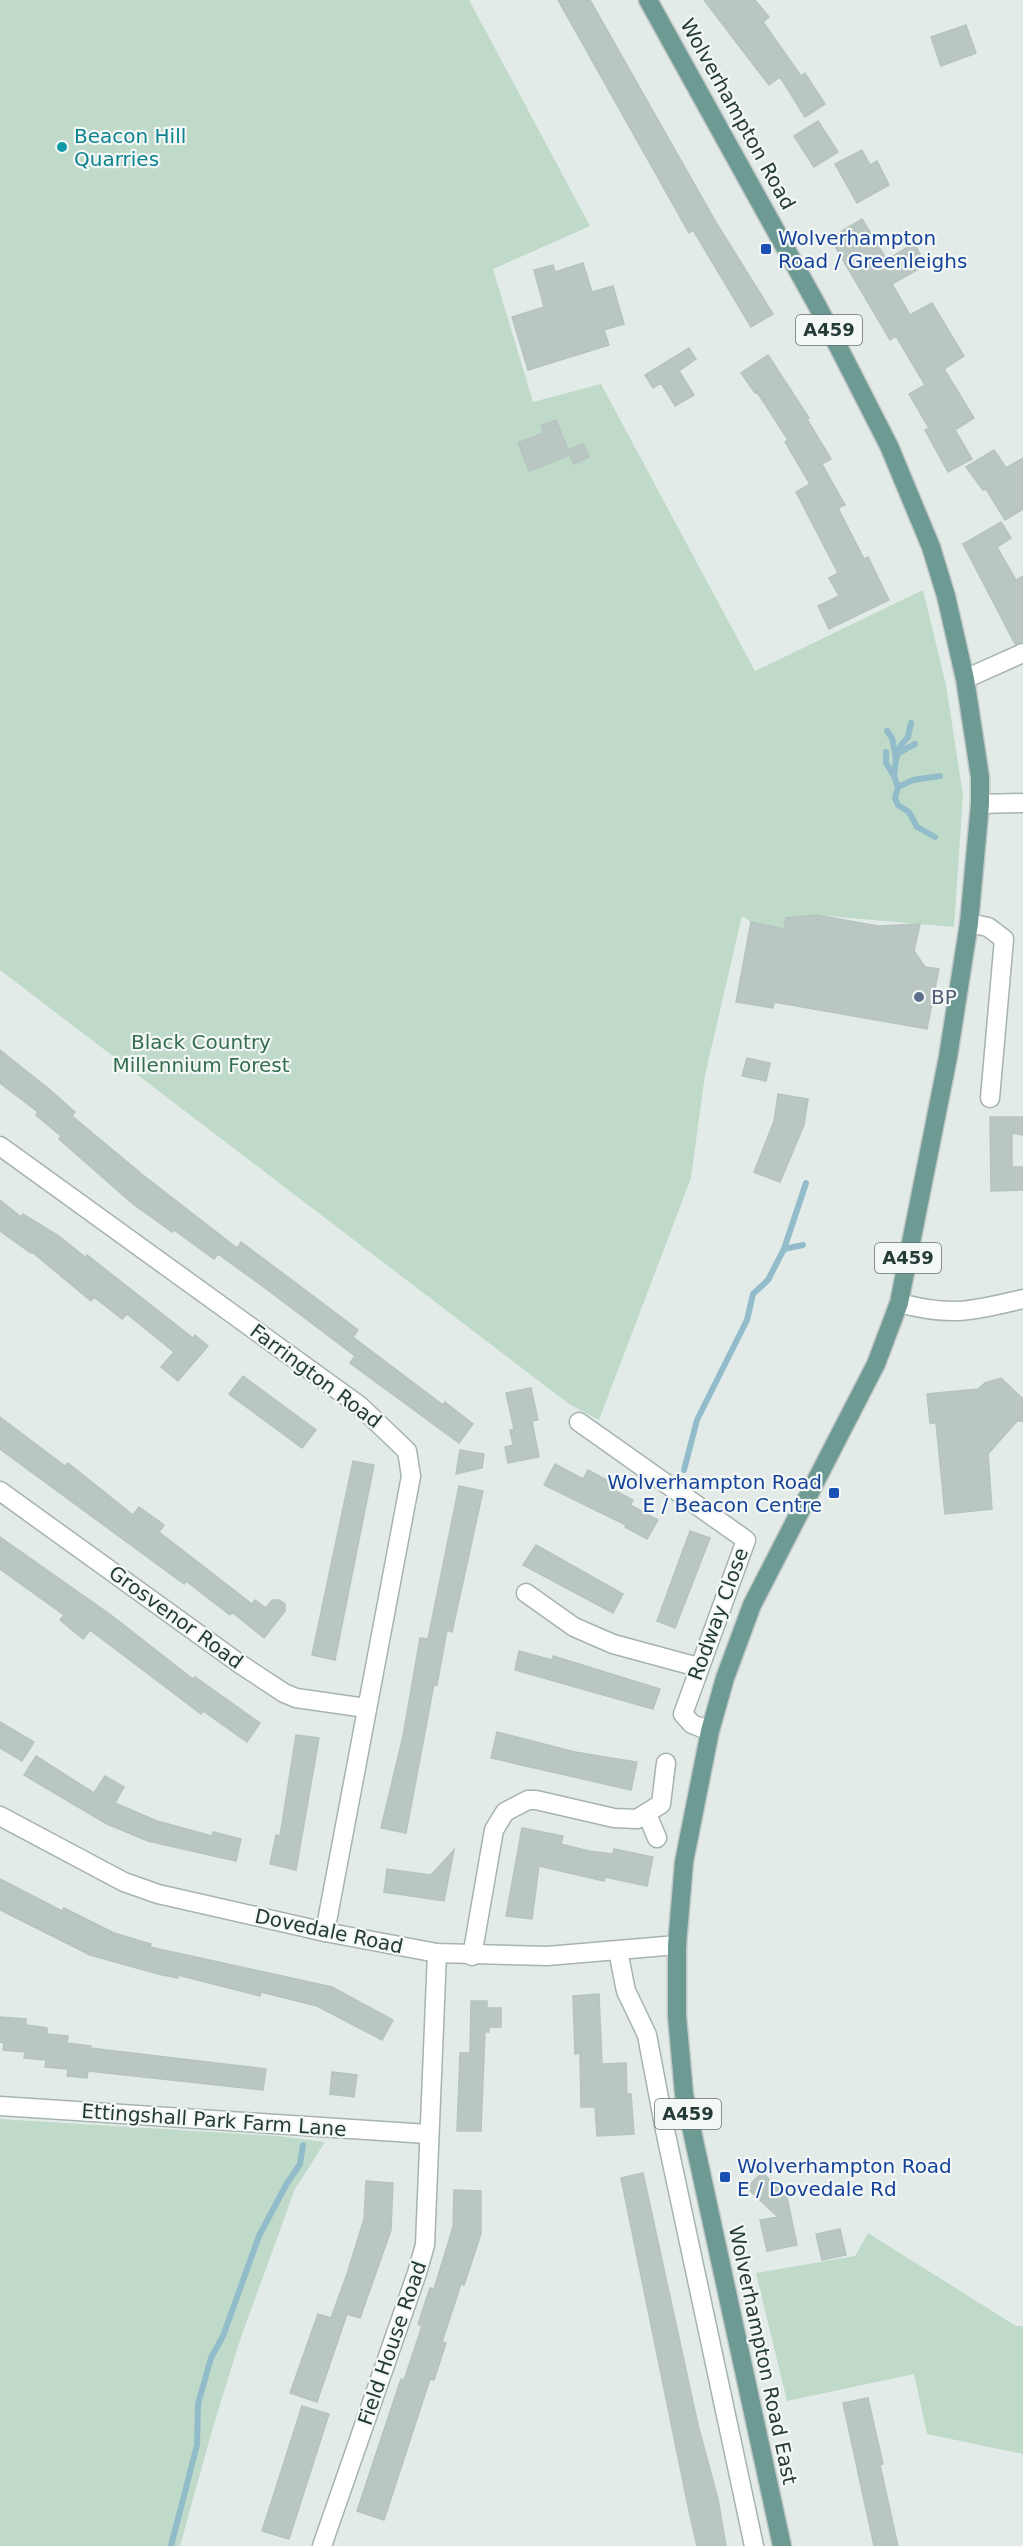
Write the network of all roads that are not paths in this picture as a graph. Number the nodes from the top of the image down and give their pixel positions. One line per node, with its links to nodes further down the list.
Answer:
1 (648, 0): 3 (main road, Wolverhampton Road / A459)
2 (1023, 653): 3 (street)
3 (965, 679): 5 (main road, Wolverhampton Road / A459)
4 (1023, 803): 5 (street)
5 (980, 804): 6 (main road, Wolverhampton Road / A459)
6 (969, 923): 7 (street); 10 (main road, Wolverhampton Road / A459)
7 (990, 1098)
8 (0, 1146): 16 (street, Farrington Road)
9 (1023, 1299): 10 (street)
10 (900, 1303): 15 (main road, Wolverhampton Road / A459)
11 (579, 1422): 14 (street, Rodway Close)
12 (0, 1491): 16 (street, Grosvenor Road)
13 (526, 1593): 14 (street)
14 (698, 1666): 17 (street, Rodway Close)
15 (725, 1677): 17 (main road, Wolverhampton Road East / A459)
16 (366, 1708): 22 (street, Farrington Road)
17 (710, 1731): 23 (main road, Wolverhampton Road East / A459)
18 (666, 1763): 19 (street)
19 (647, 1814): 21 (street); 26 (street)
20 (0, 1816): 22 (street, Dovedale Road)
21 (657, 1838)
22 (325, 1932): 25 (street, Dovedale Road)
23 (677, 1945): 24 (street, Dovedale Road); 31 (main road, Wolverhampton Road East / A459)
24 (618, 1951): 26 (street, Dovedale Road); 30 (street)
25 (437, 1953): 26 (street, Dovedale Road); 28 (street, Field House Road)
26 (472, 1956)
27 (0, 2106): 28 (street, Ettingshall Park Farm Lane)
28 (428, 2134): 29 (street, Field House Road)
29 (322, 2546)
30 (754, 2546)
31 (782, 2546)

